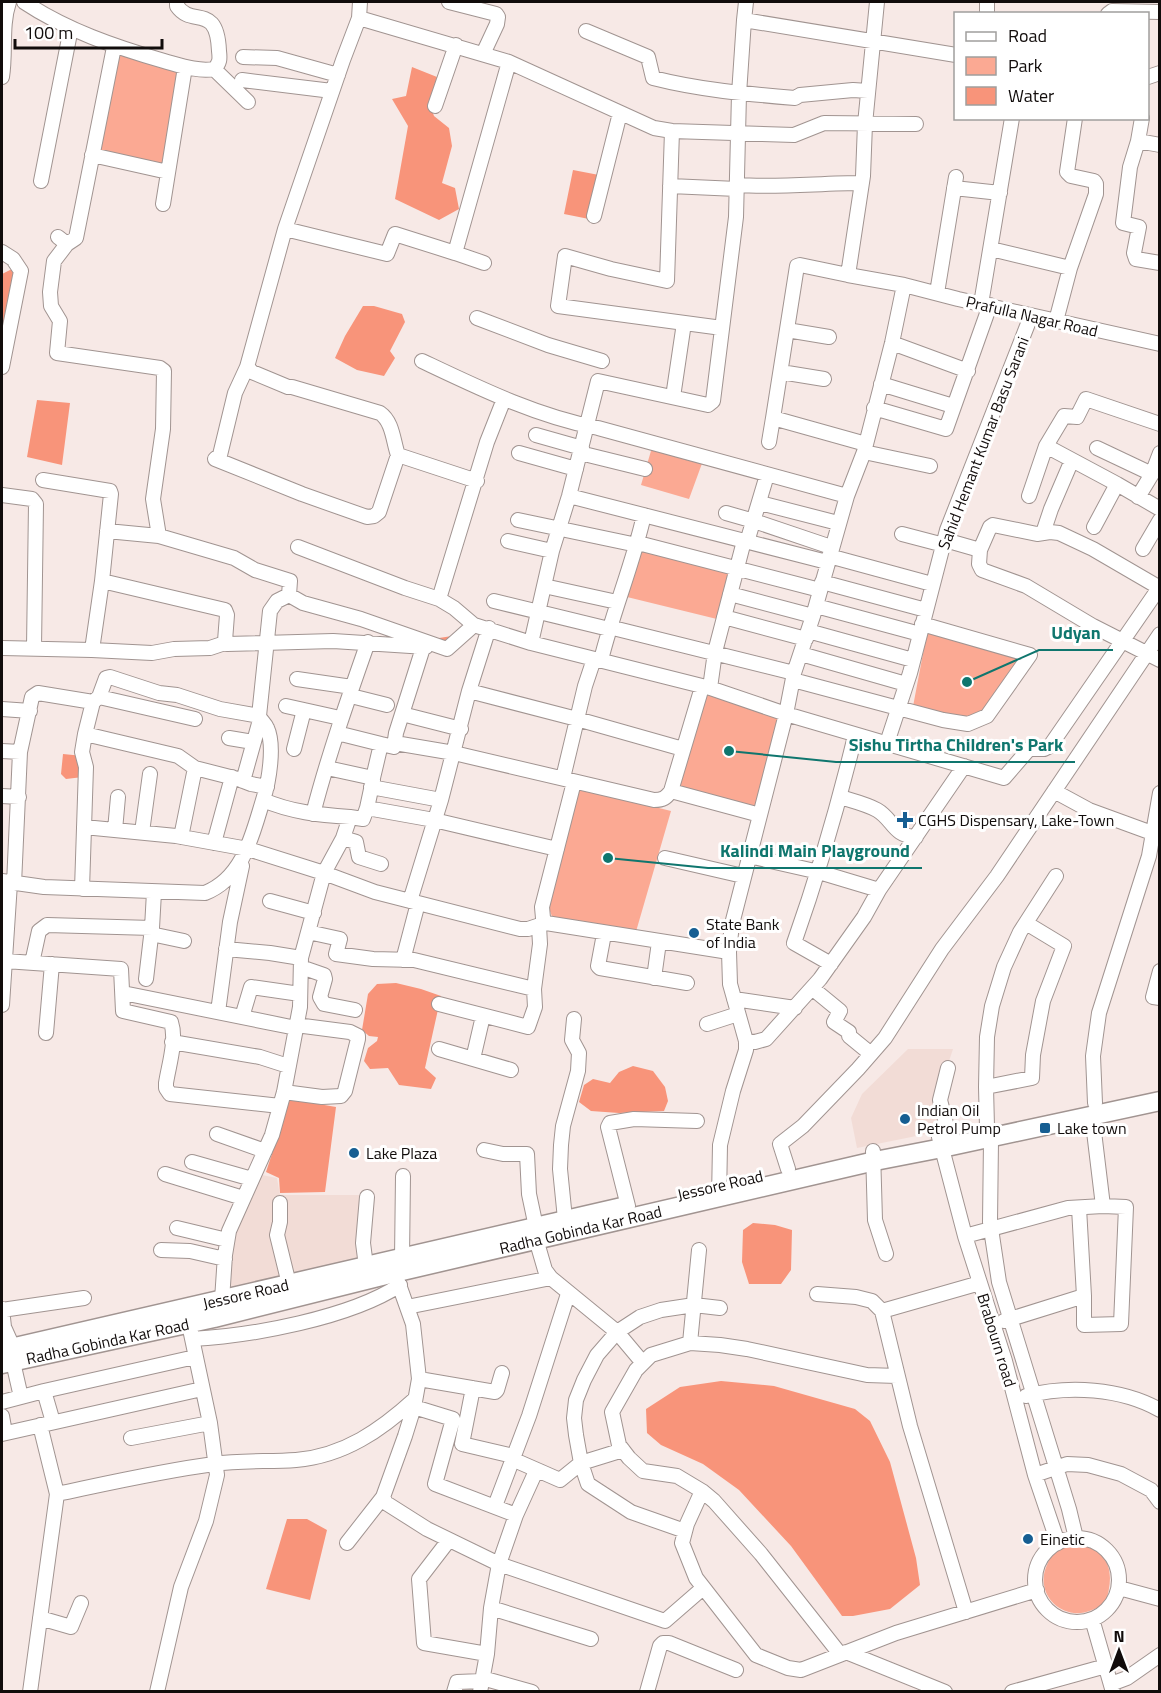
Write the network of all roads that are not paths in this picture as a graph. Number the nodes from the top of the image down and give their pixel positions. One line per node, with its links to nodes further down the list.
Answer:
1 (9, 2): 24 (street)
2 (24, 2): 12 (street)
3 (177, 2): 22 (street)
4 (360, 2): 10 (street)
5 (449, 2): 17 (street)
6 (746, 2): 11 (street)
7 (877, 2): 14 (street)
8 (1110, 12): 9 (street)
9 (1160, 12)
10 (359, 18): 15 (street); 23 (street)
11 (744, 20): 14 (street); 28 (street)
12 (71, 28): 16 (street); 43 (street)
13 (586, 32): 28 (street)
14 (873, 40): 18 (street); 27 (street)
15 (456, 45): 17 (street); 30 (street)
16 (114, 47): 21 (street); 41 (street)
17 (483, 54): 20 (street)
18 (954, 55)
19 (243, 57): 23 (street)
20 (508, 62): 31 (street); 53 (street)
21 (185, 67): 22 (street); 42 (street)
22 (214, 69): 29 (street)
23 (338, 75): 26 (street)
24 (2, 77)
25 (242, 80): 26 (street)
26 (332, 91): 50 (street)
27 (868, 91): 28 (street); 35 (street)
28 (739, 93): 38 (street)
29 (248, 102)
30 (435, 106)
31 (620, 113): 37 (street); 49 (street)
32 (1012, 120): 47 (street)
33 (1075, 120): 56 (street)
34 (1142, 120): 39 (street)
35 (865, 124): 36 (street); 38 (street); 44 (street)
36 (916, 124)
37 (672, 131): 38 (street); 45 (street)
38 (739, 135): 46 (street)
39 (1138, 141): 40 (street); 55 (street)
40 (1160, 145)
41 (92, 155): 42 (street); 121 (street)
42 (168, 172): 48 (street)
43 (40, 181)
44 (862, 183): 46 (street); 57 (street)
45 (670, 186): 46 (street); 64 (street)
46 (737, 187): 65 (street)
47 (1000, 193): 51 (street); 59 (street)
48 (162, 204)
49 (594, 216)
50 (285, 229): 53 (street); 72 (street)
51 (991, 249): 56 (street); 60 (street)
52 (2, 252): 71 (street)
53 (455, 254): 54 (street)
54 (484, 263)
55 (1160, 263)
56 (1070, 268): 63 (street)
57 (848, 274): 58 (street, Prafulla Nagar Road); 66 (street, Prafulla Nagar Road)
58 (904, 285): 59 (street, Prafulla Nagar Road); 68 (street)
59 (937, 293): 60 (street, Prafulla Nagar Road)
60 (986, 305): 61 (street, Prafulla Nagar Road); 73 (street)
61 (1031, 316): 63 (street, Prafulla Nagar Road); 124 (street, Sahid Hemant Kumar Basu Sarani)
62 (477, 318): 76 (street)
63 (1056, 321): 69 (street, Prafulla Nagar Road)
64 (684, 323): 65 (street); 78 (street)
65 (723, 328): 78 (street)
66 (787, 330): 67 (street); 74 (street)
67 (829, 337)
68 (892, 343): 73 (street); 77 (street)
69 (1160, 344)
70 (422, 361): 79 (street)
71 (2, 367)
72 (247, 367): 93 (street); 93 (street)
73 (968, 371): 80 (street)
74 (781, 372): 75 (street); 82 (street)
75 (824, 379)
76 (598, 381): 78 (street); 84 (street)
77 (881, 384): 80 (street); 81 (street)
78 (673, 397)
79 (504, 399): 84 (street); 101 (street)
80 (953, 406): 81 (street)
81 (874, 408): 88 (street)
82 (773, 418): 86 (street); 88 (street)
83 (1160, 424): 87 (street)
84 (587, 426): 90 (street); 99 (street)
85 (536, 435): 90 (street)
86 (769, 442)
87 (1046, 446): 94 (street); 106 (street)
88 (865, 448): 95 (street); 105 (street)
89 (1097, 448): 98 (street)
90 (581, 451): 96 (street); 97 (street)
91 (519, 453): 96 (street)
92 (1160, 453): 98 (street)
93 (398, 455): 101 (street)
94 (1072, 460): 102 (street); 120 (street)
95 (930, 466)
96 (576, 469): 104 (street)
97 (645, 469)
98 (1152, 474): 107 (street)
99 (767, 476): 105 (street); 108 (street)
100 (43, 480): 118 (street)
101 (477, 481): 139 (street)
102 (1117, 484): 107 (street); 116 (street)
103 (2, 495): 159 (street)
104 (570, 496): 111 (street); 117 (street)
105 (847, 496): 115 (street)
106 (1029, 496)
107 (1138, 496): 109 (street)
108 (759, 503): 113 (street); 115 (street)
109 (1160, 509)
110 (726, 513): 113 (street)
111 (644, 515): 123 (street); 125 (street)
112 (518, 520): 117 (street)
113 (754, 520): 123 (street); 130 (street)
114 (1160, 520): 127 (street)
115 (838, 523): 130 (street)
116 (1094, 526)
117 (558, 528): 125 (street); 129 (street)
118 (107, 531): 121 (street); 132 (street)
119 (902, 534): 124 (street)
120 (1043, 534): 128 (street); 136 (street)
121 (159, 536): 138 (street)
122 (508, 541): 129 (street)
123 (746, 542): 130 (street); 131 (street)
124 (945, 542): 128 (street); 133 (street, Sahid Hemant Kumar Basu Sarani)
125 (638, 544): 131 (street); 141 (street)
126 (298, 547): 139 (street)
127 (1143, 549)
128 (980, 550): 153 (street)
129 (552, 551): 134 (street)
130 (829, 555): 133 (street); 135 (street)
131 (737, 568): 135 (street); 137 (street)
132 (102, 581): 154 (street); 161 (street)
133 (932, 584): 142 (street, Sahid Hemant Kumar Basu Sarani)
134 (544, 586): 141 (street); 144 (street)
135 (821, 586): 142 (street); 143 (street)
136 (1159, 588): 153 (street)
137 (730, 594): 143 (street); 145 (street)
138 (289, 595): 156 (street); 157 (street)
139 (439, 599): 146 (street)
140 (494, 601): 144 (street)
141 (617, 602): 148 (street)
142 (926, 610): 149 (street, Sahid Hemant Kumar Basu Sarani)
143 (814, 611): 149 (street); 151 (street)
144 (538, 612): 148 (street); 155 (street)
145 (724, 617): 151 (street); 162 (street)
146 (474, 625): 147 (street); 160 (street)
147 (489, 628): 155 (street); 172 (street)
148 (609, 628): 162 (street); 165 (street)
149 (921, 629): 166 (street, Sahid Hemant Kumar Basu Sarani); 177 (street)
150 (1160, 634): 164 (street)
151 (807, 635): 163 (street); 166 (street)
152 (368, 642): 156 (street); 160 (street); 171 (street)
153 (1122, 642): 164 (street); 199 (street)
154 (225, 643): 156 (street); 161 (street)
155 (531, 643): 165 (street)
156 (265, 644): 182 (street)
157 (425, 647): 160 (street); 180 (street)
158 (2, 648): 159 (street)
159 (34, 648): 161 (street)
160 (447, 649)
161 (92, 650)
162 (715, 652): 167 (street); 170 (street)
163 (801, 654): 167 (street); 169 (street)
164 (1153, 658): 207 (street)
165 (598, 660): 170 (street); 185 (street)
166 (913, 660): 169 (street, Sahid Hemant Kumar Basu Sarani)
167 (793, 677): 177 (street); 181 (street)
168 (297, 678): 171 (street)
169 (906, 684): 177 (street, Sahid Hemant Kumar Basu Sarani)
170 (706, 687): 181 (street); 195 (street)
171 (351, 691): 174 (street); 183 (street)
172 (469, 691): 185 (street); 186 (street)
173 (96, 700): 179 (street); 182 (street); 184 (street); 188 (street)
174 (387, 705)
175 (286, 706): 178 (street)
176 (2, 709): 179 (street)
177 (898, 709): 193 (street, Sahid Hemant Kumar Basu Sarani)
178 (304, 710): 183 (street); 194 (street)
179 (30, 711): 197 (street)
180 (402, 714): 186 (street); 192 (street)
181 (786, 714): 189 (street); 217 (street)
182 (259, 718): 191 (street); 208 (street)
183 (340, 718): 187 (street)
184 (195, 719)
185 (577, 719): 195 (street); 204 (street)
186 (461, 729): 198 (street)
187 (337, 733): 192 (street); 201 (street)
188 (85, 734): 200 (street); 220 (street)
189 (855, 736): 193 (street); 213 (street)
190 (230, 738): 191 (street)
191 (253, 742): 203 (street)
192 (388, 744): 198 (street); 205 (street)
193 (887, 744): 199 (street)
194 (294, 749)
195 (683, 750): 206 (street)
196 (2, 751): 197 (street)
197 (20, 752): 211 (street)
198 (454, 753): 204 (street); 214 (street)
199 (964, 766): 225 (street)
200 (195, 768): 203 (street); 224 (street)
201 (327, 768): 205 (street); 216 (street)
202 (150, 774): 222 (street)
203 (237, 779): 208 (street); 227 (street)
204 (569, 780): 206 (street); 228 (street)
205 (372, 783): 214 (street); 215 (street)
206 (671, 791): 217 (street)
207 (1054, 791): 223 (street); 285 (street)
208 (265, 793): 216 (street); 229 (street)
209 (1160, 793): 223 (street)
210 (2, 796): 211 (street)
211 (19, 797): 238 (street)
212 (118, 797): 221 (street)
213 (840, 797): 225 (street); 234 (street)
214 (441, 800): 219 (street)
215 (367, 808): 218 (street); 219 (street)
216 (313, 814): 218 (street)
217 (760, 815): 230 (street)
218 (350, 817): 226 (street)
219 (434, 820): 228 (street); 243 (street)
220 (84, 827): 221 (street); 239 (street)
221 (115, 830): 222 (street)
222 (142, 832): 224 (street)
223 (1152, 833): 231 (street)
224 (181, 837): 227 (street)
225 (916, 837): 240 (street)
226 (343, 838): 233 (street); 235 (street)
227 (214, 843): 229 (street)
228 (557, 849): 246 (street)
229 (246, 851): 235 (street); 241 (street); 252 (street)
230 (748, 856): 234 (street); 236 (street)
231 (1154, 857): 295 (street)
232 (665, 858): 236 (street)
233 (381, 864)
234 (819, 872): 240 (street); 259 (street)
235 (324, 873): 243 (street); 244 (street)
236 (743, 876): 253 (street)
237 (1056, 876): 245 (street)
238 (8, 883): 239 (street); 255 (street)
239 (82, 889): 241 (street)
240 (879, 890): 259 (street)
241 (154, 892): 247 (street)
242 (270, 901): 244 (street)
243 (414, 902): 246 (street); 254 (street)
244 (314, 912): 248 (street)
245 (1026, 923): 290 (street); 290 (street)
246 (542, 925): 249 (street); 265 (street)
247 (151, 931): 250 (street); 256 (street); 262 (street)
248 (308, 932): 254 (street); 257 (street)
249 (604, 934): 251 (street); 261 (street)
250 (184, 940)
251 (659, 942): 253 (street); 261 (street)
252 (226, 949): 257 (street); 274 (street)
253 (729, 952): 270 (street)
254 (403, 960): 265 (street)
255 (4, 961): 256 (street); 268 (street)
256 (32, 963): 258 (street)
257 (301, 963): 267 (street); 273 (street)
258 (52, 964): 266 (street); 281 (street)
259 (831, 964): 264 (street)
260 (1160, 971): 269 (street)
261 (654, 978): 263 (street)
262 (146, 979)
263 (687, 983)
264 (812, 988): 272 (street); 285 (street)
265 (534, 989): 276 (street)
266 (123, 993): 274 (street); 283 (street)
267 (300, 994): 277 (street); 280 (street)
268 (2, 998)
269 (1160, 998)
270 (734, 999): 272 (street); 275 (street)
271 (440, 1004): 276 (street)
272 (795, 1008): 282 (street)
273 (355, 1010)
274 (218, 1011): 277 (street)
275 (738, 1014): 279 (street); 282 (street)
276 (483, 1016): 286 (street)
277 (242, 1017): 280 (street)
278 (574, 1019): 315 (street)
279 (707, 1024)
280 (296, 1027): 287 (street); 292 (street)
281 (46, 1033)
282 (746, 1041): 308 (street)
283 (172, 1042): 287 (street); 294 (street)
284 (439, 1049): 286 (street)
285 (871, 1054): 304 (street)
286 (473, 1059): 289 (street)
287 (288, 1066): 292 (street)
288 (948, 1068): 299 (street, Brabourn road)
289 (511, 1070)
290 (986, 1087): 297 (street)
291 (1160, 1089): 295 (main road)
292 (284, 1092): 294 (street)
293 (1160, 1101): 295 (main road)
294 (280, 1106): 301 (street)
295 (1093, 1109): 297 (main road); 313 (street)
296 (697, 1121): 312 (street)
297 (989, 1132): 299 (main road); 317 (street)
298 (217, 1134): 301 (street)
299 (944, 1140): 302 (main road, Jessore Road); 319 (street, Brabourn road)
300 (484, 1150): 318 (street)
301 (264, 1151): 307 (street)
302 (874, 1156): 304 (main road, Jessore Road); 308 (main road, Radha Gobinda Kar Road); 323 (street)
303 (192, 1162): 307 (street)
304 (788, 1169): 308 (main road, Jessore Road)
305 (165, 1174): 310 (street)
306 (403, 1176): 326 (street)
307 (252, 1179): 310 (street)
308 (719, 1191): 312 (main road, Jessore Road); 318 (main road, Radha Gobinda Kar Road)
309 (367, 1197): 325 (street)
310 (243, 1198): 320 (street)
311 (280, 1203): 329 (street)
312 (628, 1206): 315 (main road, Jessore Road)
313 (1103, 1206): 314 (street); 332 (street)
314 (1079, 1208): 317 (street); 332 (street)
315 (565, 1220): 318 (main road, Jessore Road)
316 (177, 1228): 320 (street)
317 (991, 1229): 319 (street); 340 (street)
318 (536, 1233): 326 (main road, Jessore Road); 327 (street)
319 (965, 1236): 328 (street, Brabourn road)
320 (227, 1240): 324 (street)
321 (161, 1250): 324 (street)
322 (699, 1250): 335 (street)
323 (886, 1254)
324 (225, 1259): 334 (street)
325 (366, 1266): 326 (main road, Jessore Road); 329 (main road, Jessore Road)
326 (397, 1269): 336 (street); 341 (main road, Radha Gobinda Kar Road); 341 (street)
327 (551, 1278): 330 (street); 336 (street)
328 (980, 1283): 339 (street); 342 (street, Brabourn road)
329 (289, 1284): 334 (main road, Jessore Road)
330 (568, 1294): 343 (street); 366 (street)
331 (817, 1294): 339 (street)
332 (1084, 1296): 340 (street)
333 (84, 1298): 338 (street)
334 (222, 1300): 341 (main road, Jessore Road)
335 (694, 1305): 337 (street); 343 (street); 344 (street)
336 (407, 1307): 350 (street)
337 (720, 1308)
338 (2, 1310): 345 (street)
339 (882, 1311): 349 (street)
340 (1010, 1319): 342 (street); 354 (street)
341 (189, 1323): 345 (main road, Jessore Road); 346 (street)
342 (993, 1325): 356 (street, Brabourn road)
343 (617, 1332): 347 (street); 367 (street)
344 (690, 1343): 347 (street); 349 (street)
345 (7, 1356): 355 (street)
346 (195, 1357): 352 (street); 353 (street)
347 (643, 1363): 365 (street)
348 (502, 1373): 351 (street)
349 (897, 1376): 390 (street)
350 (419, 1379): 351 (street); 358 (street)
351 (474, 1388): 366 (street)
352 (202, 1389): 361 (street); 362 (street)
353 (44, 1391): 355 (street); 362 (street)
354 (1034, 1394): 356 (street); 359 (street); 369 (street)
355 (21, 1397): 357 (street)
356 (1015, 1399): 371 (street, Brabourn road)
357 (2, 1402)
358 (415, 1403): 368 (street); 374 (street); 376 (street)
359 (1160, 1410)
360 (2, 1416): 363 (street)
361 (210, 1423): 364 (street); 368 (street)
362 (46, 1424): 363 (street); 373 (street)
363 (3, 1433)
364 (131, 1438)
365 (623, 1450): 367 (street); 372 (street)
366 (513, 1458): 370 (street); 376 (street)
367 (581, 1463): 370 (street); 378 (street)
368 (216, 1464): 373 (street); 404 (street)
369 (1056, 1469): 371 (street); 375 (street); 379 (street)
370 (536, 1471): 377 (street)
371 (1035, 1475): 382 (street, Brabourn road)
372 (702, 1491): 378 (street); 394 (street)
373 (57, 1494): 391 (street)
374 (383, 1497): 380 (street); 381 (street)
375 (1160, 1502)
376 (495, 1506): 377 (street)
377 (516, 1515): 383 (street)
378 (685, 1531): 384 (street)
379 (1076, 1538): 382 (street); 385 (street)
380 (449, 1540): 383 (street); 395 (street)
381 (347, 1543)
382 (1058, 1543): 386 (street)
383 (499, 1564): 384 (street); 389 (street)
384 (703, 1588): 394 (street)
385 (1119, 1588): 387 (street); 392 (street)
386 (1037, 1590): 390 (street); 392 (street)
387 (1160, 1599)
388 (81, 1602): 391 (street)
389 (491, 1608): 393 (street); 395 (street)
390 (966, 1612): 394 (street)
391 (40, 1618): 403 (street)
392 (1092, 1619): 397 (street)
393 (591, 1639)
394 (843, 1653): 399 (street)
395 (487, 1654): 400 (street)
396 (1160, 1655): 401 (street)
397 (1106, 1666): 401 (street); 402 (street)
398 (736, 1670): 407 (street)
399 (904, 1676): 408 (street); 409 (street)
400 (481, 1683): 405 (street); 406 (street)
401 (1112, 1688)
402 (1017, 1691)
403 (30, 1692)
404 (157, 1692)
405 (454, 1692)
406 (532, 1692)
407 (647, 1692)
408 (905, 1692)
409 (945, 1692)

